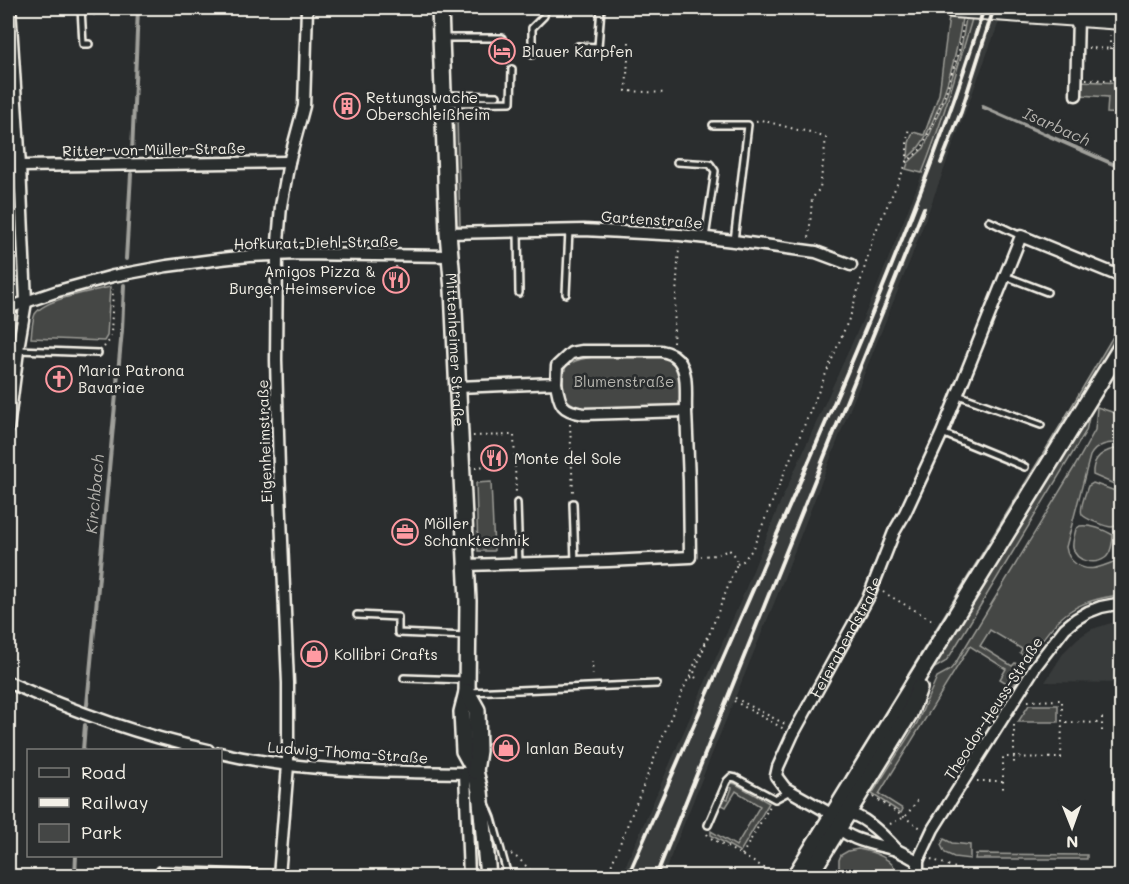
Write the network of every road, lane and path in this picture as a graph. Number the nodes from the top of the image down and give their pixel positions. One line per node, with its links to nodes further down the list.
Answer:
1 (10, 8): 36 (street)
2 (81, 8): 15 (lane)
3 (94, 8): 9 (path)
4 (307, 8): 33 (street, Eigenheimstraße)
5 (440, 8): 12 (main road, Mittenheimer Straße)
6 (544, 8): 20 (lane)
7 (601, 8): 16 (lane)
8 (959, 12): 10 (main road); 35 (path)
9 (94, 17)
10 (1078, 17): 11 (main road); 25 (street)
11 (1116, 24): 18 (path)
12 (441, 38): 13 (lane); 27 (main road, Mittenheimer Straße)
13 (502, 38)
14 (630, 42): 24 (path)
15 (88, 44)
16 (578, 46)
17 (1083, 48): 18 (path)
18 (1110, 49): 19 (path)
19 (1122, 49)
20 (532, 55)
21 (512, 69): 27 (lane)
22 (1084, 79): 23 (path)
23 (1122, 81)
24 (666, 93)
25 (1076, 95)
26 (497, 96): 27 (lane)
27 (444, 99): 40 (main road, Mittenheimer Straße)
28 (1120, 117): 32 (lane)
29 (713, 125): 30 (lane)
30 (748, 125): 44 (lane); 45 (path)
31 (909, 128): 35 (path)
32 (1122, 140)
33 (289, 162): 36 (street, Ritter-von-Müller-Straße); 46 (street, Eigenheimstraße)
34 (677, 162): 43 (lane)
35 (907, 162): 80 (path)
36 (20, 166): 57 (street)
37 (989, 221): 42 (lane)
38 (569, 230): 39 (street, Gartenstraße); 41 (street, Gartenstraße); 56 (lane)
39 (518, 231): 40 (street, Gartenstraße); 55 (lane)
40 (448, 233): 47 (main road, Mittenheimer Straße)
41 (680, 235): 43 (street, Gartenstraße); 62 (path)
42 (1021, 236): 51 (street, Feierabendstraße); 52 (street)
43 (705, 238): 44 (street, Gartenstraße)
44 (734, 241): 45 (street, Gartenstraße)
45 (808, 251): 49 (street, Gartenstraße)
46 (277, 254): 47 (street, Hofkurat-Diehl-Straße); 57 (street, Hofkurat-Diehl-Straße); 108 (street, Eigenheimstraße)
47 (450, 256): 64 (main road, Mittenheimer Straße)
48 (396, 262): 50 (path)
49 (851, 265)
50 (397, 275)
51 (1005, 276): 54 (lane); 65 (street, Feierabendstraße)
52 (1122, 277)
53 (113, 284): 61 (path)
54 (1047, 292)
55 (519, 293)
56 (566, 294)
57 (26, 302): 58 (street, Hofkurat-Diehl-Straße); 60 (street)
58 (8, 308)
59 (1122, 346): 87 (main road)
60 (18, 350): 61 (lane); 69 (street)
61 (98, 353)
62 (672, 354): 63 (street); 66 (street)
63 (556, 383): 64 (street); 67 (street)
64 (458, 387): 81 (main road, Mittenheimer Straße)
65 (958, 395): 68 (lane); 70 (street, Feierabendstraße)
66 (686, 411): 67 (street); 77 (street)
67 (570, 412): 76 (path)
68 (1041, 425)
69 (8, 429)
70 (942, 434): 74 (lane); 103 (street, Feierabendstraße)
71 (473, 436): 75 (path)
72 (490, 466): 73 (path)
73 (474, 467)
74 (1025, 467)
75 (517, 503): 79 (lane)
76 (573, 503): 78 (lane)
77 (694, 557): 78 (street); 80 (path)
78 (575, 562): 79 (street)
79 (519, 563): 81 (street)
80 (737, 564): 135 (path)
81 (466, 565): 86 (main road, Mittenheimer Straße)
82 (879, 590): 85 (path)
83 (1122, 603): 128 (street, Theodor-Heuss-Straße)
84 (357, 615): 86 (lane)
85 (938, 624)
86 (467, 636): 92 (main road, Mittenheimer Straße)
87 (931, 657): 118 (main road); 120 (main road)
88 (592, 661): 93 (path)
89 (404, 678): 92 (lane)
90 (8, 682): 104 (street)
91 (657, 684): 93 (lane)
92 (467, 686): 93 (lane); 109 (main road, Mittenheimer Straße)
93 (593, 687)
94 (1062, 700): 95 (path); 96 (path); 98 (path)
95 (1066, 700)
96 (1028, 701)
97 (1102, 714): 100 (path)
98 (1062, 722): 100 (path); 106 (path)
99 (1014, 723): 106 (path)
100 (1102, 723): 102 (path)
101 (785, 724): 103 (path)
102 (1102, 731)
103 (793, 734): 113 (street, Feierabendstraße)
104 (203, 749)
105 (222, 753): 108 (street, Ludwig-Thoma-Straße)
106 (1014, 758): 107 (path); 111 (path)
107 (1014, 764)
108 (288, 765): 109 (street, Ludwig-Thoma-Straße); 130 (street, Eigenheimstraße)
109 (470, 772): 112 (main road, Mittenheimer Straße); 131 (street, Mittenheimer Straße)
110 (977, 781): 111 (path)
111 (1003, 781): 114 (path)
112 (480, 791): 132 (main road, Mittenheimer Straße); 133 (lane)
113 (790, 791): 117 (lane); 120 (street)
114 (1003, 793)
115 (868, 794): 119 (path)
116 (920, 797): 119 (path)
117 (775, 799): 122 (lane); 126 (path)
118 (848, 813): 120 (main road); 125 (street)
119 (905, 818): 121 (path); 123 (path)
120 (835, 822): 125 (street); 137 (main road); 138 (main road)
121 (889, 824)
122 (708, 825): 126 (path)
123 (923, 829)
124 (505, 851): 134 (path)
125 (898, 851): 128 (street)
126 (742, 855): 136 (path)
127 (834, 857): 139 (path)
128 (923, 860): 140 (street, Theodor-Heuss-Straße); 141 (path)
129 (160, 870): 130 (lane)
130 (279, 875)
131 (469, 876)
132 (488, 876)
133 (508, 876)
134 (536, 876)
135 (607, 876)
136 (779, 876)
137 (795, 876)
138 (809, 876)
139 (833, 876)
140 (918, 876)
141 (975, 876)

